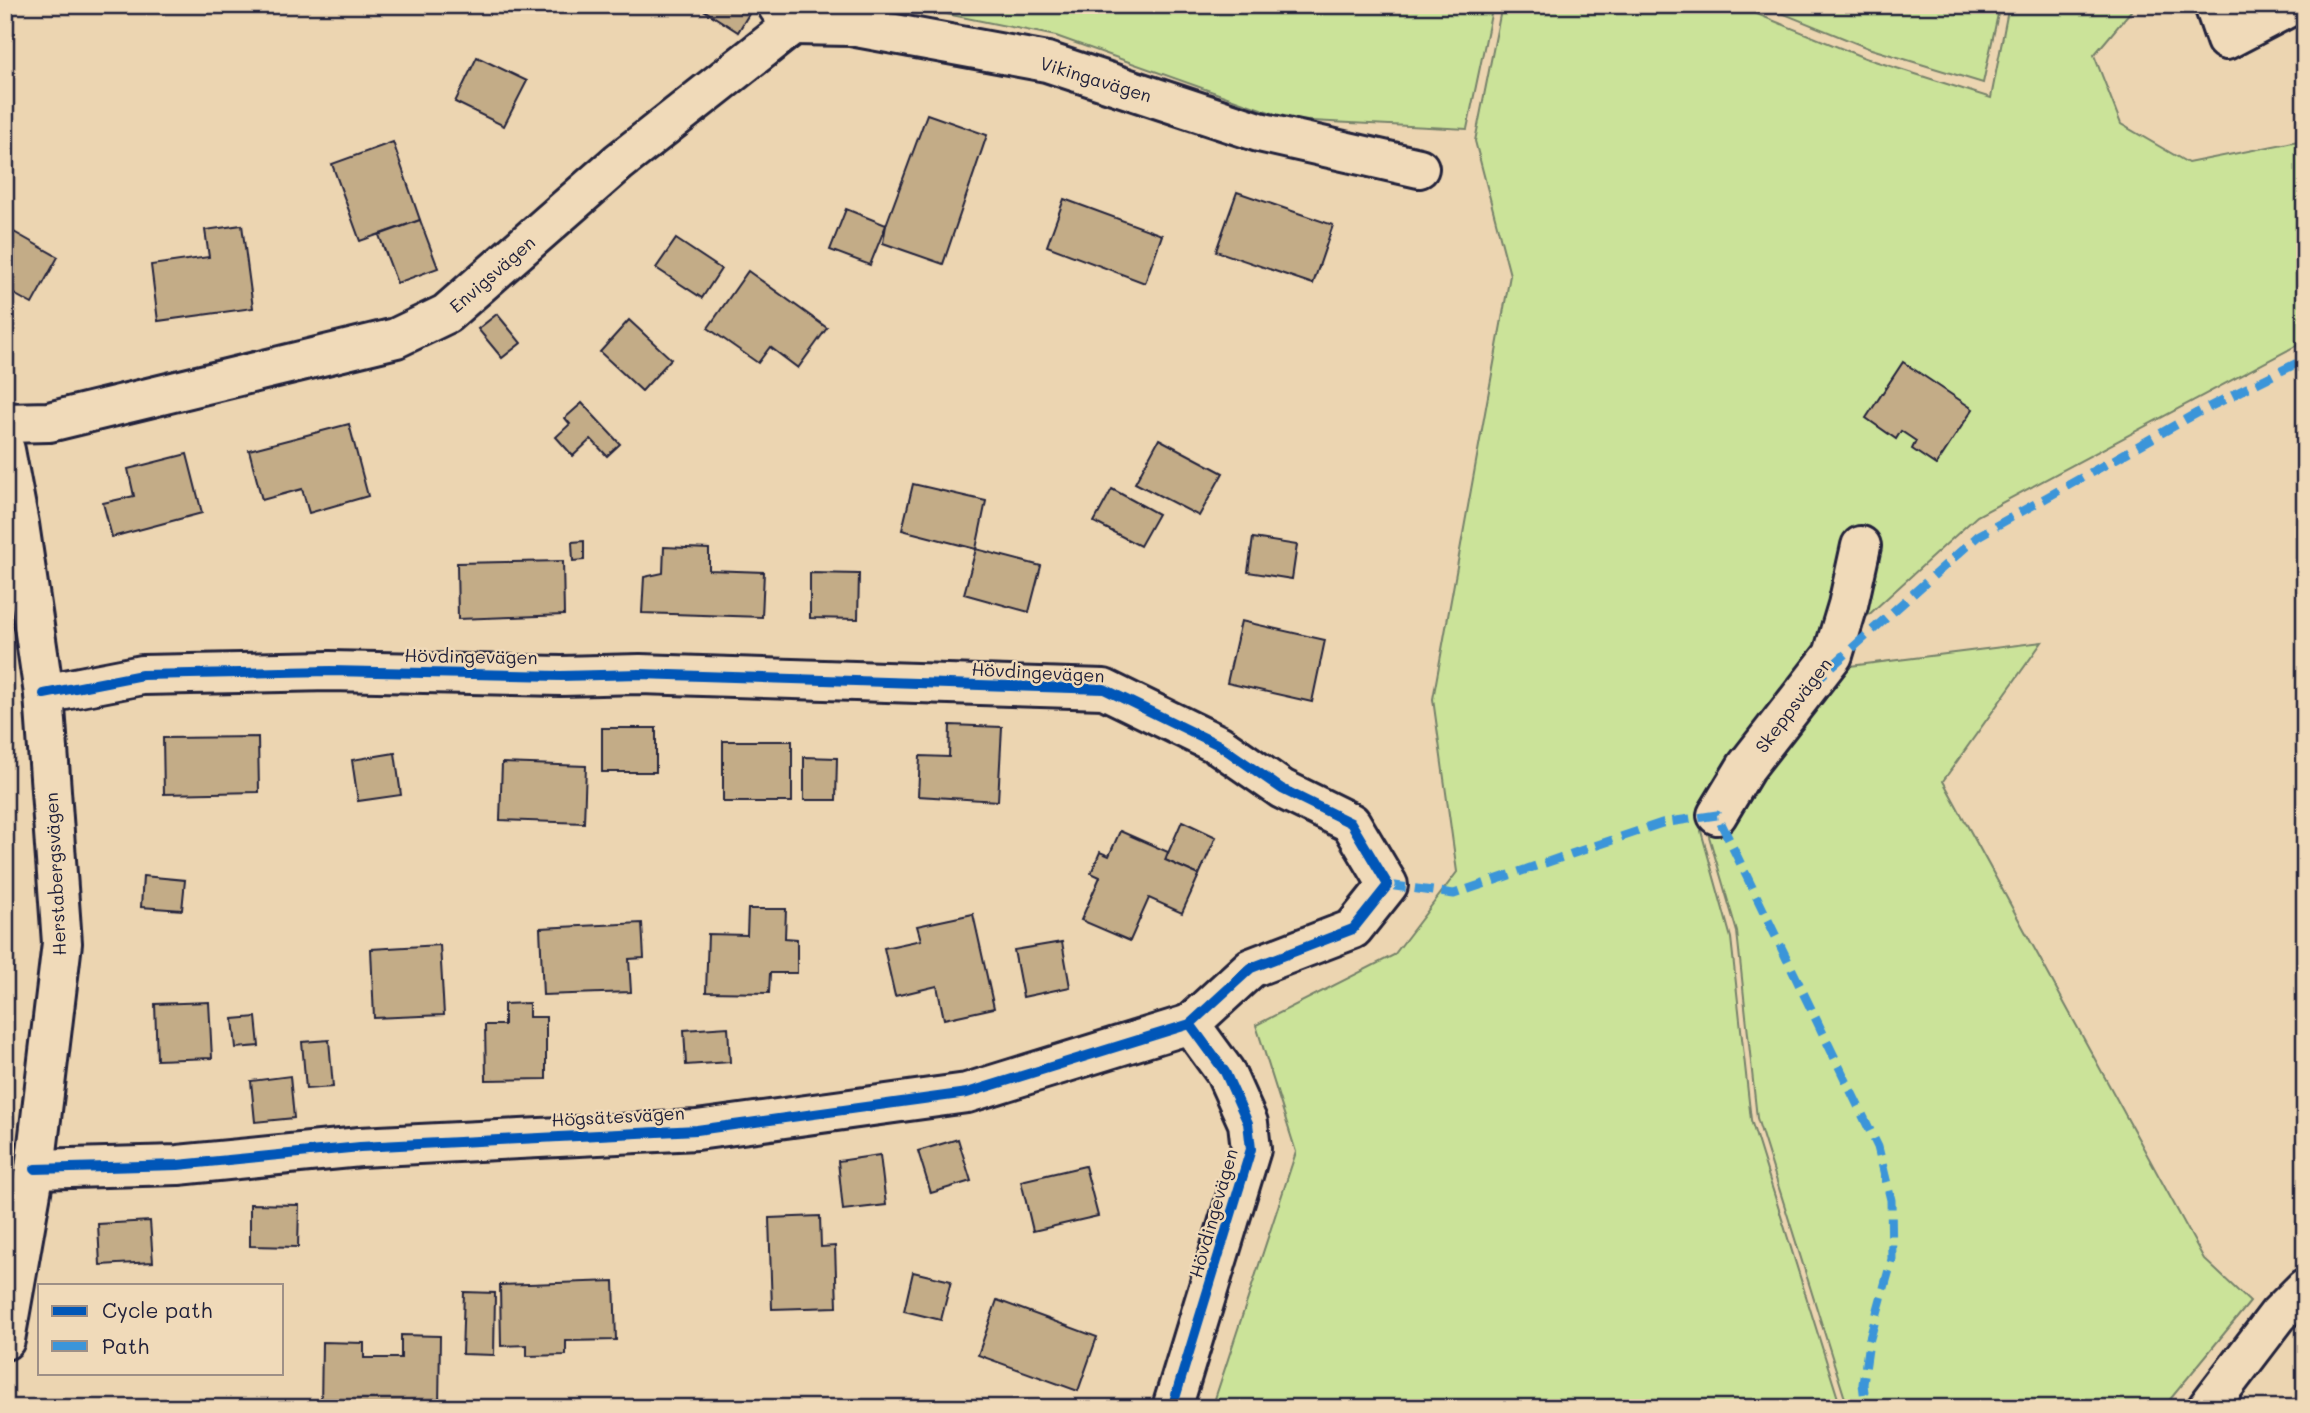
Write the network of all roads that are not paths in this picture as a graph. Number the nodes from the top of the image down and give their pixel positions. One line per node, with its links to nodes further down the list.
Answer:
1 (2214, 5): 2 (street)
2 (2293, 5)
3 (785, 15): 4 (street, Vikingavägen); 5 (street, Envigsvägen)
4 (1419, 168)
5 (5, 423)
6 (5, 450): 8 (street, Herstabergsvägen)
7 (1861, 546): 9 (street, Skeppsvägen)
8 (44, 694): 10 (street, Hövdingevägen); 11 (street, Herstabergsvägen)
9 (1717, 815)
10 (1190, 1024): 11 (street, Högsätesvägen); 14 (street, Hövdingevägen)
11 (35, 1168): 13 (street, Herstabergsvägen)
12 (2305, 1288): 15 (street)
13 (5, 1340)
14 (1172, 1408)
15 (2207, 1408)

